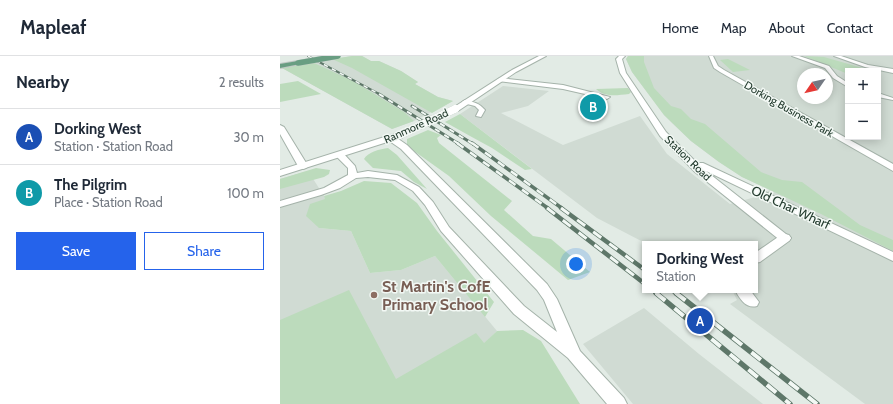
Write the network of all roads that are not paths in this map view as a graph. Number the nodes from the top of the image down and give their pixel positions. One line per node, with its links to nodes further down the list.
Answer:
1 (338, 56): 7 (main road, bridge)
2 (542, 56): 9 (street, Ranmore Road)
3 (622, 56): 19 (street, Station Road)
4 (711, 56): 21 (lane, Dorking Business Park)
5 (794, 56): 10 (lane)
6 (837, 56): 8 (lane)
7 (280, 66)
8 (893, 71)
9 (500, 80): 12 (lane); 14 (street, Ranmore Road)
10 (845, 83)
11 (881, 96): 13 (lane)
12 (607, 97)
13 (891, 100)
14 (465, 102): 15 (lane); 17 (street, Ranmore Road, bridge)
15 (479, 116)
16 (280, 127): 20 (street)
17 (395, 136): 18 (street, Ranmore Road); 29 (lane)
18 (340, 155): 20 (street, Ranmore Road); 23 (lane)
19 (688, 159): 25 (street, Station Road); 26 (street, Old Char Wharf)
20 (303, 166): 22 (street, Ranmore Road)
21 (893, 168)
22 (280, 173)
23 (353, 176): 24 (lane); 29 (lane)
24 (280, 204)
25 (758, 257)
26 (893, 257)
27 (744, 293): 28 (street)
28 (752, 302)
29 (574, 355): 30 (lane)
30 (618, 404)

